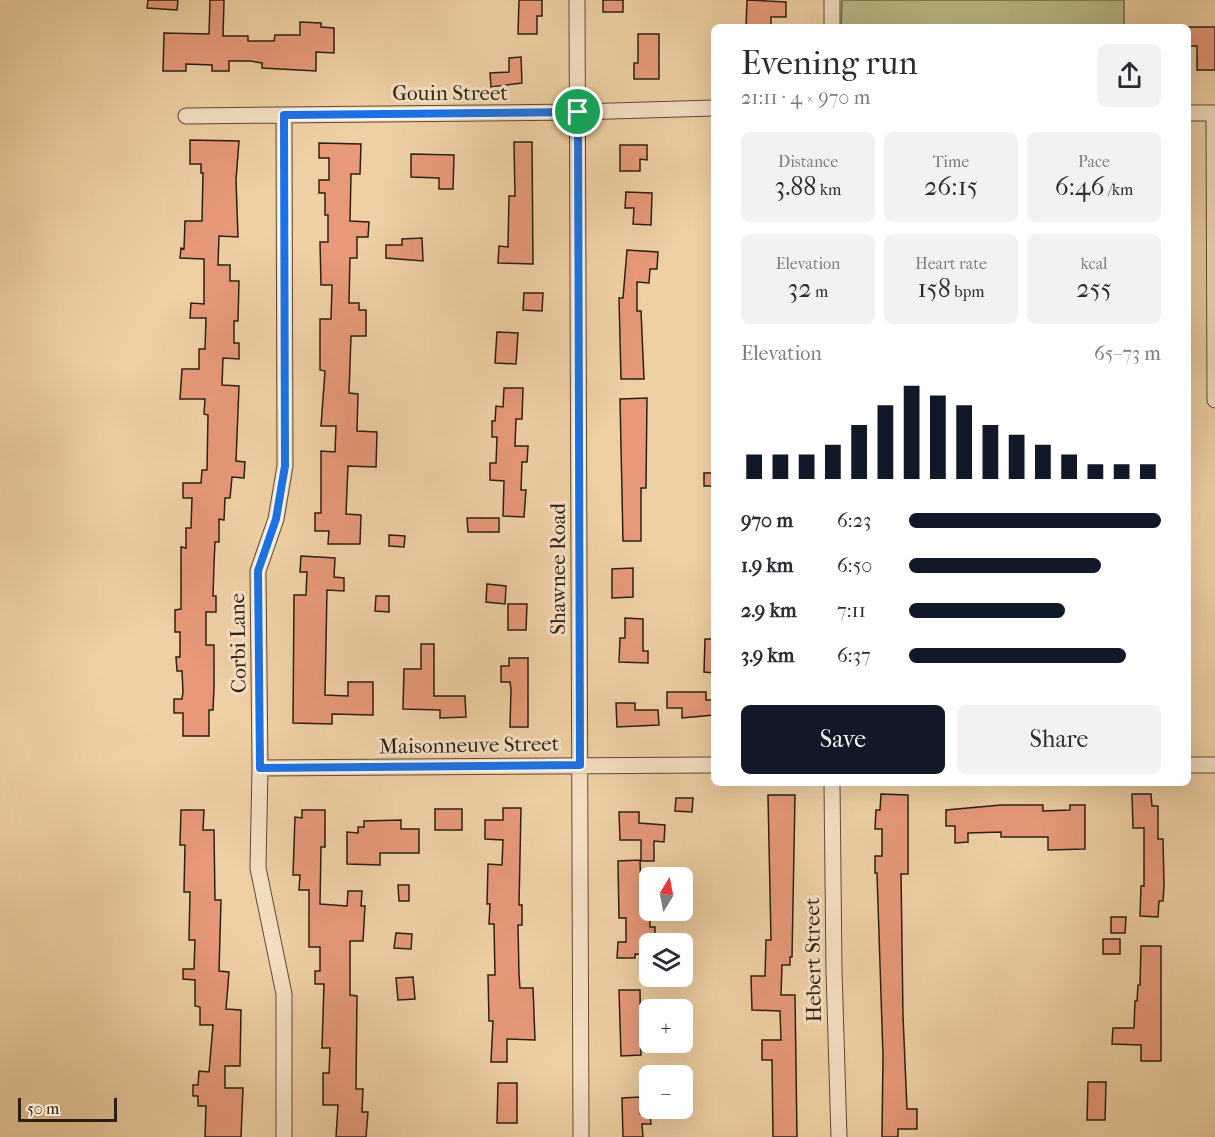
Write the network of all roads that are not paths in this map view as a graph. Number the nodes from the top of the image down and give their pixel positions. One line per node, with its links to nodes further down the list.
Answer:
1 (577, 0): 5 (street, Shawnee Road)
2 (832, 0): 3 (street)
3 (832, 24)
4 (711, 108): 5 (street, Gouin Street)
5 (578, 112): 8 (street, Gouin Street); 11 (street, Shawnee Road)
6 (1191, 112): 7 (street)
7 (1215, 113): 10 (street)
8 (284, 115): 9 (street, Gouin Street); 15 (street, Corbi Lane)
9 (186, 116)
10 (1215, 400)
11 (580, 765): 12 (street, Maisonneuve Street); 15 (street, Maisonneuve Street); 18 (street, Shawnee Road)
12 (711, 765)
13 (1191, 765): 14 (street)
14 (1215, 765)
15 (260, 768): 17 (street, Corbi Lane)
16 (832, 786): 19 (street, Hebert Street)
17 (284, 1137)
18 (581, 1137)
19 (839, 1137)

